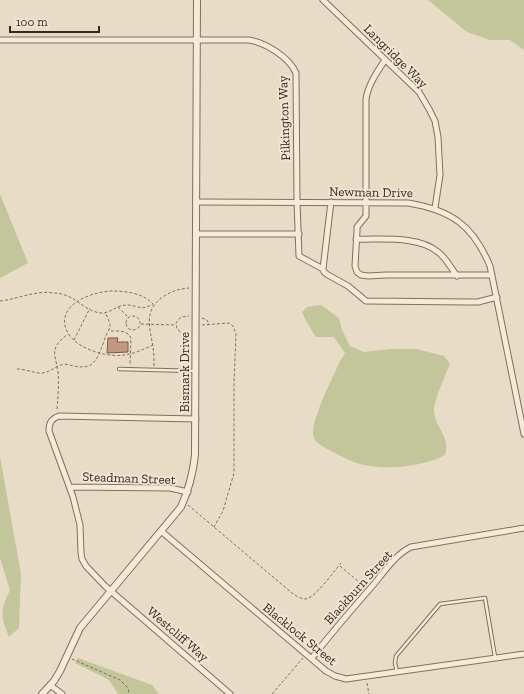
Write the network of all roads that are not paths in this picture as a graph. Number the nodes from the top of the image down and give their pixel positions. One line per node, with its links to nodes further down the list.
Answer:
1 (196, 0): 4 (street, Bismark Drive)
2 (323, 0): 5 (street, Langridge Way)
3 (0, 40): 4 (street)
4 (196, 40): 6 (street, Bismark Drive); 7 (street, Pilkington Way)
5 (384, 60): 9 (street); 10 (street, Langridge Way)
6 (196, 202): 7 (street, Newman Drive); 11 (street, Bismark Drive)
7 (297, 202): 8 (street, Newman Drive); 12 (street)
8 (331, 202): 9 (street, Newman Drive); 14 (street)
9 (366, 202): 10 (street, Newman Drive); 13 (street)
10 (435, 208): 15 (street, Newman Drive)
11 (196, 234): 12 (street); 19 (street, Bismark Drive)
12 (299, 234): 14 (street)
13 (356, 239): 16 (street); 16 (street)
14 (323, 269): 17 (street)
15 (492, 275): 16 (street); 17 (street, Newman Drive)
16 (457, 276)
17 (497, 297): 21 (street, Newman Drive)
18 (119, 369): 19 (lane)
19 (196, 371): 20 (street, Bismark Drive)
20 (196, 419): 22 (street, Westcliff Way); 23 (street, Bismark Drive)
21 (524, 434)
22 (70, 487): 23 (street, Steadman Street); 26 (street, Westcliff Way)
23 (188, 492): 25 (street, Bismark Drive)
24 (524, 528): 29 (street, Blackburn Street)
25 (161, 531): 26 (street, Bismark Drive); 29 (street, Blacklock Street)
26 (110, 591): 31 (street, Bismark Drive); 34 (street, Westcliff Way)
27 (524, 654): 28 (street, Blacklock Street)
28 (495, 657): 30 (street, Blacklock Street); 30 (lane)
29 (312, 658): 30 (street, Blacklock Street)
30 (397, 672)
31 (50, 685): 32 (street, Bismark Drive); 33 (street)
32 (42, 694)
33 (62, 694)
34 (230, 694)

